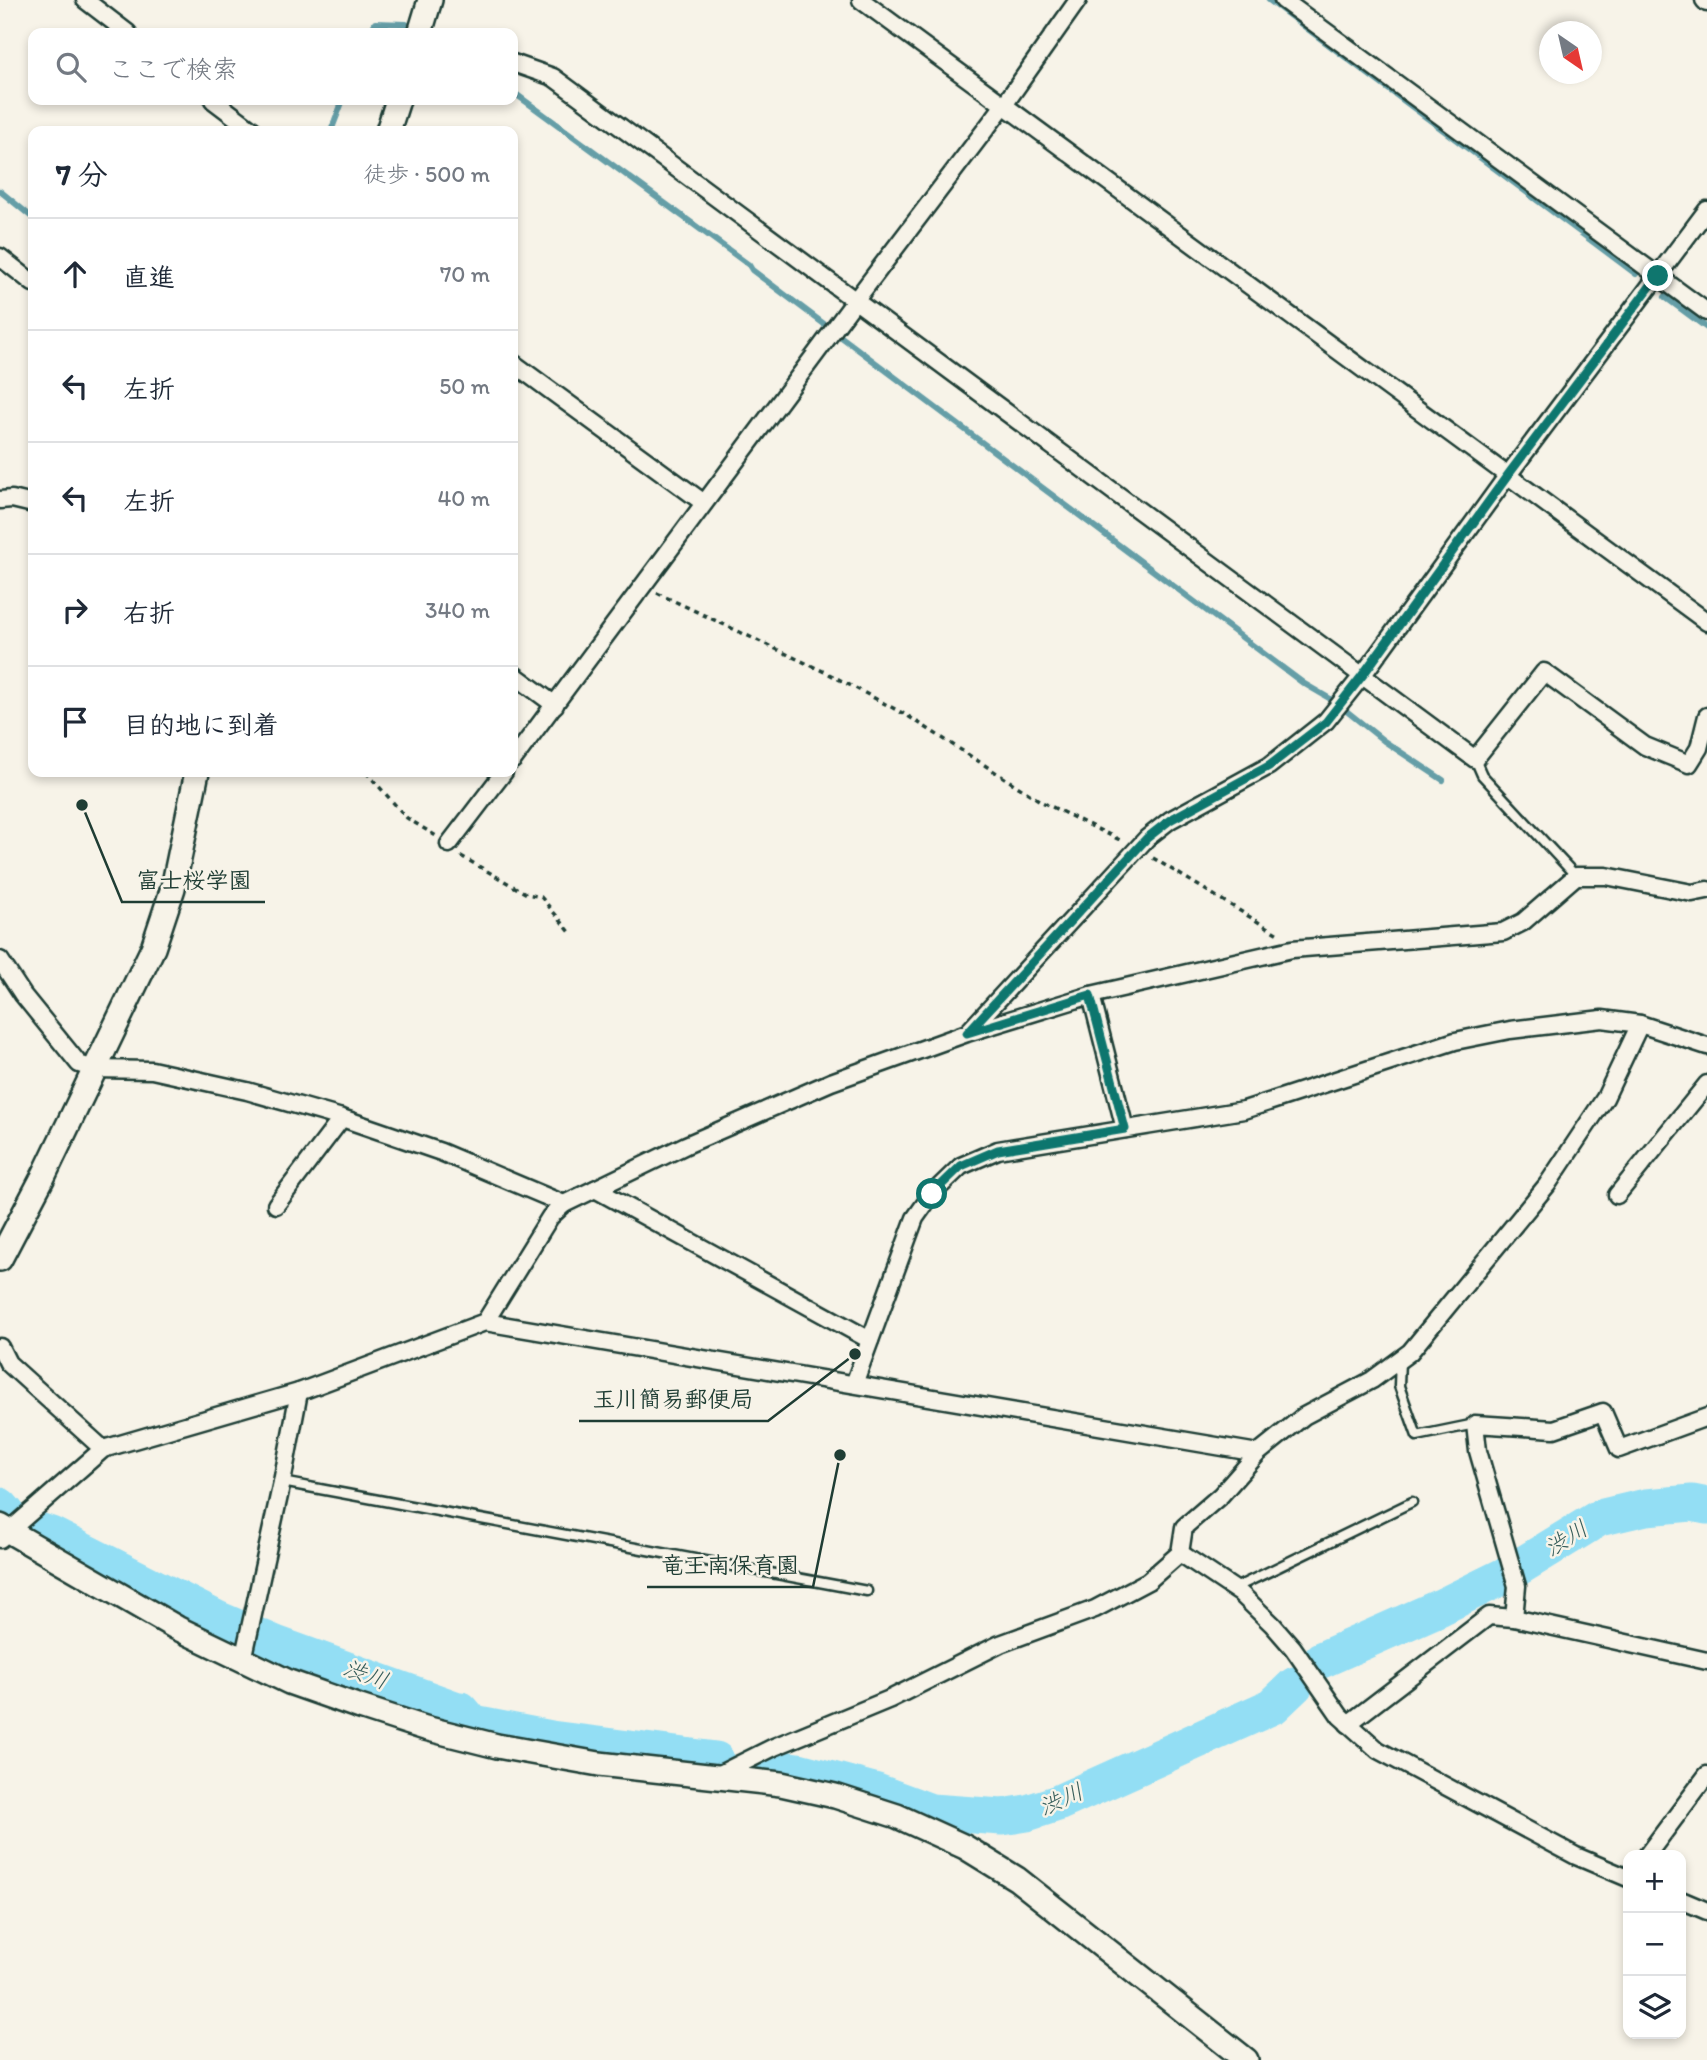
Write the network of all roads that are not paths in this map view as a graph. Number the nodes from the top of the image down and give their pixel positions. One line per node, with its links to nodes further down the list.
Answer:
1 (85, 0): 6 (street)
2 (430, 0): 7 (street)
3 (861, 0): 11 (street)
4 (1078, 0): 11 (street)
5 (1283, 0): 16 (street)
6 (121, 28)
7 (426, 28)
8 (518, 65): 18 (street)
9 (220, 105): 12 (street)
10 (396, 105): 13 (street)
11 (1004, 105): 18 (street); 21 (street)
12 (248, 126)
13 (390, 126)
14 (1707, 210): 16 (street)
15 (0, 257): 17 (street)
16 (1658, 276): 19 (street); 21 (street)
17 (28, 279)
18 (855, 301): 24 (street); 26 (street)
19 (1707, 312)
20 (518, 367): 24 (street)
21 (1508, 475): 25 (street); 26 (street)
22 (0, 500): 23 (street)
23 (28, 503)
24 (704, 503): 28 (street)
25 (1707, 622)
26 (1362, 676): 31 (street); 40 (street)
27 (518, 678): 28 (street)
28 (555, 705): 30 (street)
29 (1707, 716): 31 (street)
30 (518, 753)
31 (1475, 759): 35 (lane)
32 (196, 777): 42 (street)
33 (500, 777): 34 (street)
34 (449, 844)
35 (1576, 876): 36 (street); 38 (street)
36 (1707, 890)
37 (0, 960): 42 (street)
38 (1090, 995): 40 (street); 45 (street)
39 (1640, 1024): 41 (street); 45 (street); 54 (street)
40 (967, 1033): 46 (street)
41 (1707, 1046)
42 (94, 1069): 44 (street); 50 (street)
43 (1707, 1084): 47 (street)
44 (342, 1118): 48 (street); 49 (street)
45 (1125, 1129): 52 (street)
46 (595, 1189): 48 (street); 52 (street)
47 (1617, 1195)
48 (564, 1204): 51 (street)
49 (276, 1205)
50 (0, 1259)
51 (485, 1322): 55 (street); 56 (street)
52 (870, 1340): 55 (street)
53 (0, 1347): 59 (street)
54 (1400, 1359): 58 (lane); 60 (street)
55 (854, 1384): 60 (street)
56 (299, 1392): 59 (street); 61 (street)
57 (1707, 1418): 58 (street)
58 (1475, 1424): 67 (street)
59 (103, 1449): 63 (street)
60 (1258, 1453): 64 (street)
61 (282, 1482): 66 (lane); 68 (street)
62 (1412, 1502): 65 (lane)
63 (3, 1532): 68 (street)
64 (1180, 1553): 65 (street); 72 (street)
65 (1233, 1589): 70 (street)
66 (867, 1591)
67 (1514, 1618): 69 (street); 70 (street)
68 (244, 1654): 72 (street)
69 (1707, 1661)
70 (1348, 1724): 74 (street)
71 (1707, 1774): 73 (street)
72 (714, 1777): 77 (street)
73 (1651, 1850)
74 (1623, 1876)
75 (1686, 1902): 76 (street)
76 (1707, 1911)
77 (1246, 2060)

